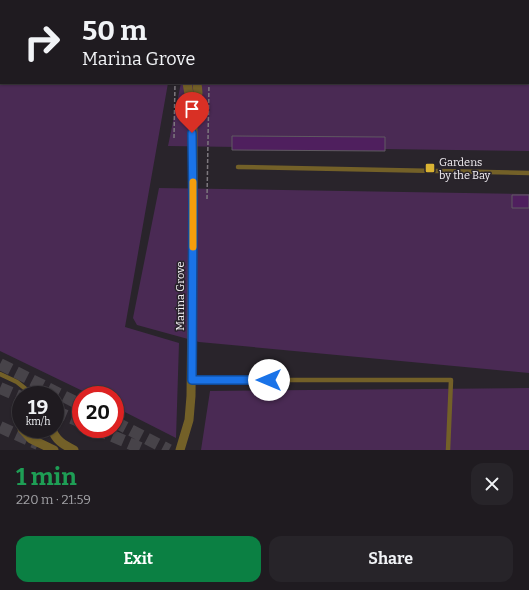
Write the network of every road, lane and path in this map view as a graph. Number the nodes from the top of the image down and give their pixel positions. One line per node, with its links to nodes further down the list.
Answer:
1 (175, 84): 6 (path)
2 (187, 84): 5 (street, Marina Grove)
3 (197, 84): 5 (street, Marina Grove)
4 (209, 84): 9 (path)
5 (193, 116): 11 (street, Marina Grove)
6 (174, 138)
7 (238, 167): 8 (lane)
8 (529, 173)
9 (207, 199)
10 (0, 374): 12 (lane)
11 (192, 380): 17 (street, Marina Grove); 18 (lane)
12 (21, 386)
13 (30, 438): 15 (street)
14 (57, 438): 16 (street)
15 (54, 450)
16 (74, 450)
17 (180, 450)
18 (448, 450)

